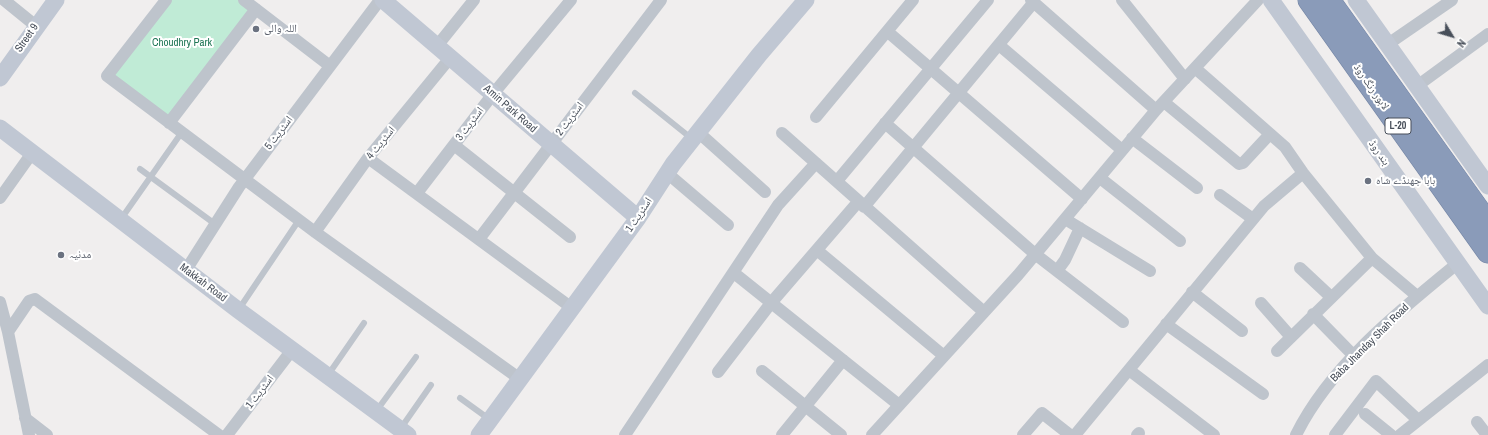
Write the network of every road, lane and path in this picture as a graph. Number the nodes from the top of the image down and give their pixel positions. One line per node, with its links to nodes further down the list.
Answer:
1 (4, 0): 22 (street)
2 (56, 0): 22 (street, Street 9)
3 (166, 0): 40 (street)
4 (244, 0): 21 (street)
5 (380, 0): 29 (street, اسٹریٹ 5)
6 (383, 0): 27 (street, Amin Park Road)
7 (474, 0): 27 (street)
8 (571, 0): 37 (street, اسٹریٹ 3)
9 (661, 0): 48 (street, اسٹریٹ 2)
10 (806, 0): 46 (street, اسٹریٹ 1)
11 (913, 0): 23 (street)
12 (988, 0): 31 (street)
13 (1122, 0): 33 (street)
14 (1258, 0): 30 (street)
15 (1271, 0): 88 (street, بند روڈ)
16 (1309, 0): 85 (highway, لاہور رنگ روڈ / L-20)
17 (1329, 0): 76 (highway, لاہور رنگ روڈ / L-20)
18 (1356, 0): 25 (street)
19 (1452, 0): 25 (street)
20 (1033, 1): 26 (street); 38 (street)
21 (256, 9): 29 (street); 40 (street)
22 (36, 26): 32 (street, Street 9)
23 (888, 32): 31 (street); 39 (street)
24 (1488, 34): 34 (street)
25 (1388, 44): 34 (street)
26 (999, 45): 36 (street); 51 (street)
27 (437, 46): 28 (street, Amin Park Road)
28 (450, 58): 37 (street, Amin Park Road); 53 (street, اسٹریٹ 4)
29 (330, 66): 60 (street, اسٹریٹ 5)
30 (1195, 68): 33 (street); 45 (street)
31 (931, 69): 36 (street); 41 (street)
32 (0, 78)
33 (1185, 79): 38 (street)
34 (1417, 86): 62 (street)
35 (635, 93): 46 (lane)
36 (959, 93): 50 (street); 69 (street)
37 (493, 94): 48 (street, Amin Park Road); 49 (street, اسٹریٹ 3)
38 (1160, 106): 45 (street); 47 (street)
39 (816, 117)
40 (169, 123): 43 (street)
41 (886, 123): 50 (street); 61 (street)
42 (0, 128): 52 (street, Makkah Road)
43 (182, 132): 58 (lane); 60 (street)
44 (782, 133): 54 (street)
45 (1270, 134): 57 (street)
46 (695, 136): 56 (street, اسٹریٹ 1); 64 (street)
47 (1132, 138): 51 (street); 63 (street)
48 (551, 144): 66 (street, اسٹریٹ 2); 71 (street, Amin Park Road)
49 (454, 145): 65 (street, اسٹریٹ 3); 66 (street)
50 (914, 148): 70 (street); 86 (street)
51 (1122, 150): 59 (street)
52 (32, 153): 68 (street); 74 (street, Makkah Road)
53 (368, 158): 65 (street); 80 (street, اسٹریٹ 4)
54 (816, 163): 61 (street); 93 (street)
55 (140, 169): 58 (lane)
56 (667, 173): 71 (street, اسٹریٹ 1); 78 (street)
57 (1303, 173): 73 (street); 87 (street)
58 (150, 176): 74 (lane); 77 (lane)
59 (1100, 178): 69 (street); 83 (street)
60 (244, 179): 75 (street); 77 (street, اسٹریٹ 5)
61 (838, 181): 70 (street)
62 (1488, 186)
63 (1196, 188)
64 (765, 192)
65 (417, 193): 82 (street)
66 (514, 193): 81 (street); 82 (street, اسٹریٹ 2)
67 (1220, 195): 73 (street)
68 (0, 198)
69 (1082, 199): 72 (street)
70 (861, 205): 84 (street); 103 (street)
71 (638, 218): 101 (street, اسٹریٹ 1)
72 (1065, 219): 79 (street); 86 (street)
73 (1253, 219): 94 (street)
74 (120, 220): 90 (street, Makkah Road)
75 (299, 220): 80 (street); 102 (lane)
76 (1488, 223)
77 (215, 224): 90 (street, اسٹریٹ 5)
78 (728, 225)
79 (1080, 228): 91 (street); 92 (street)
80 (315, 232): 122 (street)
81 (570, 237)
82 (479, 239): 101 (street)
83 (1180, 241)
84 (818, 250): 98 (street); 113 (street)
85 (1488, 252)
86 (1035, 254): 92 (street); 103 (street)
87 (1372, 258): 95 (street); 96 (street)
88 (1458, 263): 95 (street, Baba Jhanday Shah Road); 100 (street, بند روڈ)
89 (1300, 268): 96 (street)
90 (186, 270): 102 (street, Makkah Road)
91 (1150, 271)
92 (1057, 272): 105 (street)
93 (734, 273): 98 (street); 140 (street)
94 (1192, 292): 107 (street); 108 (street)
95 (1417, 296): 114 (street, Baba Jhanday Shah Road)
96 (1331, 297): 104 (street)
97 (0, 302): 109 (street)
98 (771, 303): 116 (street); 120 (street)
99 (1261, 303): 110 (street)
100 (1488, 305)
101 (572, 308): 122 (street, اسٹریٹ 1)
102 (238, 310): 111 (street, Makkah Road)
103 (984, 312): 113 (street)
104 (1313, 314): 110 (street); 114 (street)
105 (1123, 322)
106 (364, 323): 121 (lane)
107 (1166, 324): 118 (street); 124 (street)
108 (1242, 331)
109 (8, 332): 130 (street); 137 (street)
110 (1291, 337): 112 (street)
111 (292, 350): 121 (street, Makkah Road); 138 (street, اسٹریٹ 1)
112 (1277, 351)
113 (944, 356): 126 (street)
114 (1354, 356): 148 (street, Baba Jhanday Shah Road)
115 (416, 357): 128 (lane)
116 (843, 360): 126 (street); 127 (street)
117 (1488, 365): 132 (street)
118 (1129, 370): 146 (street); 147 (street)
119 (762, 371): 127 (street)
120 (718, 372)
121 (327, 376): 128 (street, Makkah Road)
122 (520, 379): 131 (street, اسٹریٹ 1)
123 (431, 385): 134 (lane)
124 (1263, 394)
125 (460, 398): 131 (lane)
126 (899, 405): 143 (street)
127 (806, 406): 141 (street); 142 (street)
128 (376, 412): 134 (street, Makkah Road)
129 (1364, 414): 150 (street)
130 (25, 418): 135 (street); 136 (street)
131 (490, 420): 139 (street, اسٹریٹ 1)
132 (1418, 420): 149 (street); 151 (street)
133 (1477, 422): 152 (street)
134 (404, 432)
135 (28, 435)
136 (47, 435)
137 (219, 435)
138 (227, 435)
139 (479, 435)
140 (625, 435)
141 (782, 435)
142 (842, 435)
143 (872, 435)
144 (1023, 435): 145 (street)
145 (1070, 435)
146 (1075, 435)
147 (1214, 435)
148 (1296, 435)
149 (1335, 435)
150 (1391, 435)
151 (1400, 435)
152 (1487, 435)

